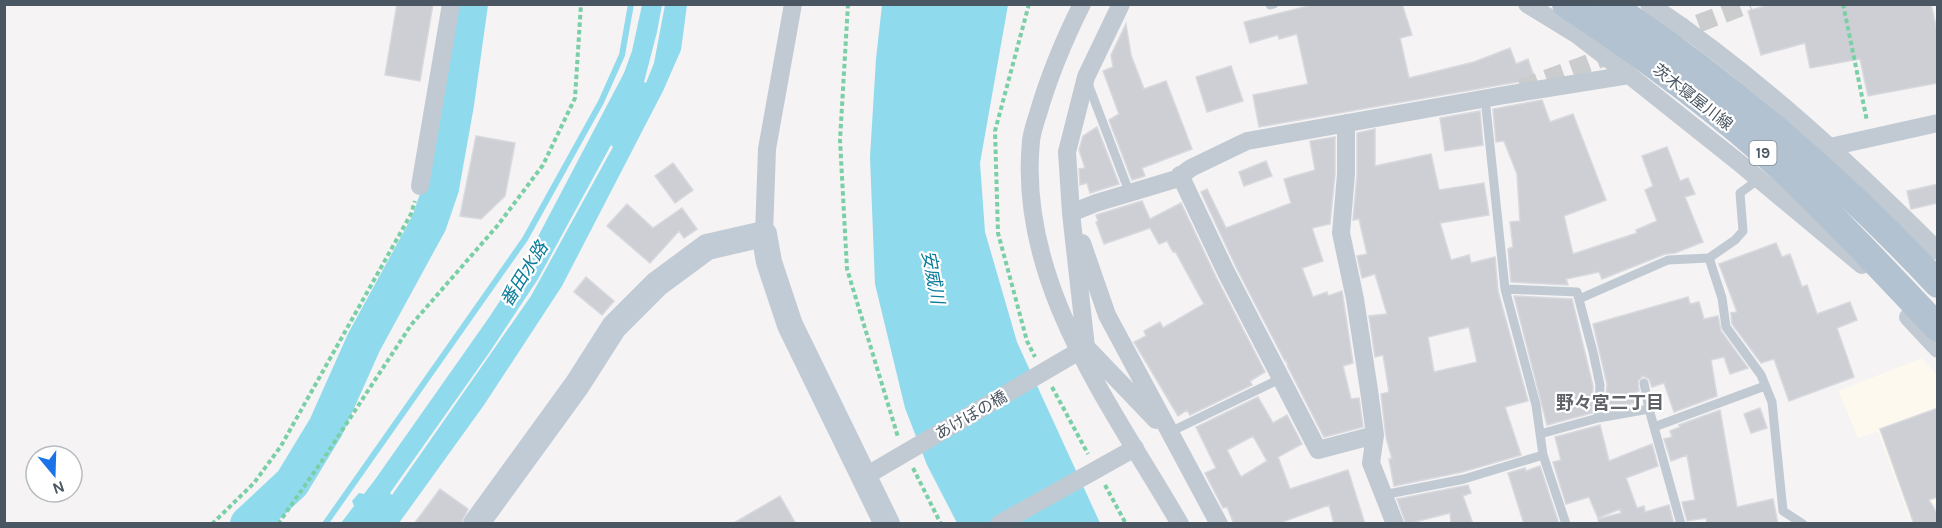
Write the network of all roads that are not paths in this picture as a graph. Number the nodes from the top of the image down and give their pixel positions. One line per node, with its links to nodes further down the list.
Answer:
1 (451, 4): 17 (street)
2 (793, 4): 20 (street)
3 (1082, 4): 28 (street)
4 (1121, 4): 10 (street)
5 (1527, 4): 9 (street)
6 (1566, 4): 26 (main road, 茨木寝屋川線 / 19)
7 (1609, 4): 23 (main road, 茨木寝屋川線 / 19)
8 (1648, 4): 14 (street)
9 (1629, 75): 11 (street); 16 (street)
10 (1086, 77): 18 (lane); 19 (street)
11 (1485, 98): 12 (street); 24 (lane)
12 (1346, 123): 15 (street); 37 (street)
13 (1938, 123): 14 (street)
14 (1830, 147): 21 (street)
15 (1180, 176): 18 (street); 29 (street)
16 (1759, 179): 22 (lane); 27 (street)
17 (420, 186)
18 (1130, 194): 19 (street)
19 (1071, 213): 28 (street); 35 (street)
20 (764, 234): 40 (street); 42 (street)
21 (1938, 251)
22 (1709, 258): 25 (lane); 31 (lane)
23 (1938, 284)
24 (1505, 289): 25 (lane); 36 (lane)
25 (1579, 299): 33 (lane)
26 (1938, 328)
27 (1938, 349)
28 (1080, 351): 35 (street); 38 (street); 40 (street, あけぼの橋)
29 (1282, 378): 35 (lane); 37 (street)
30 (1644, 383): 32 (lane)
31 (1765, 386): 34 (lane); 50 (lane)
32 (1649, 409): 33 (lane); 34 (lane)
33 (1598, 418): 36 (lane)
34 (1654, 428): 49 (lane)
35 (1171, 434): 46 (street)
36 (1540, 434): 39 (lane)
37 (1375, 435): 41 (street)
38 (1136, 448): 44 (street); 45 (street)
39 (1543, 455): 41 (lane); 48 (lane)
40 (868, 474): 43 (street)
41 (1383, 495): 47 (street)
42 (476, 524)
43 (887, 524)
44 (999, 524)
45 (1180, 524)
46 (1219, 524)
47 (1395, 524)
48 (1566, 524)
49 (1681, 524)
50 (1803, 524)

